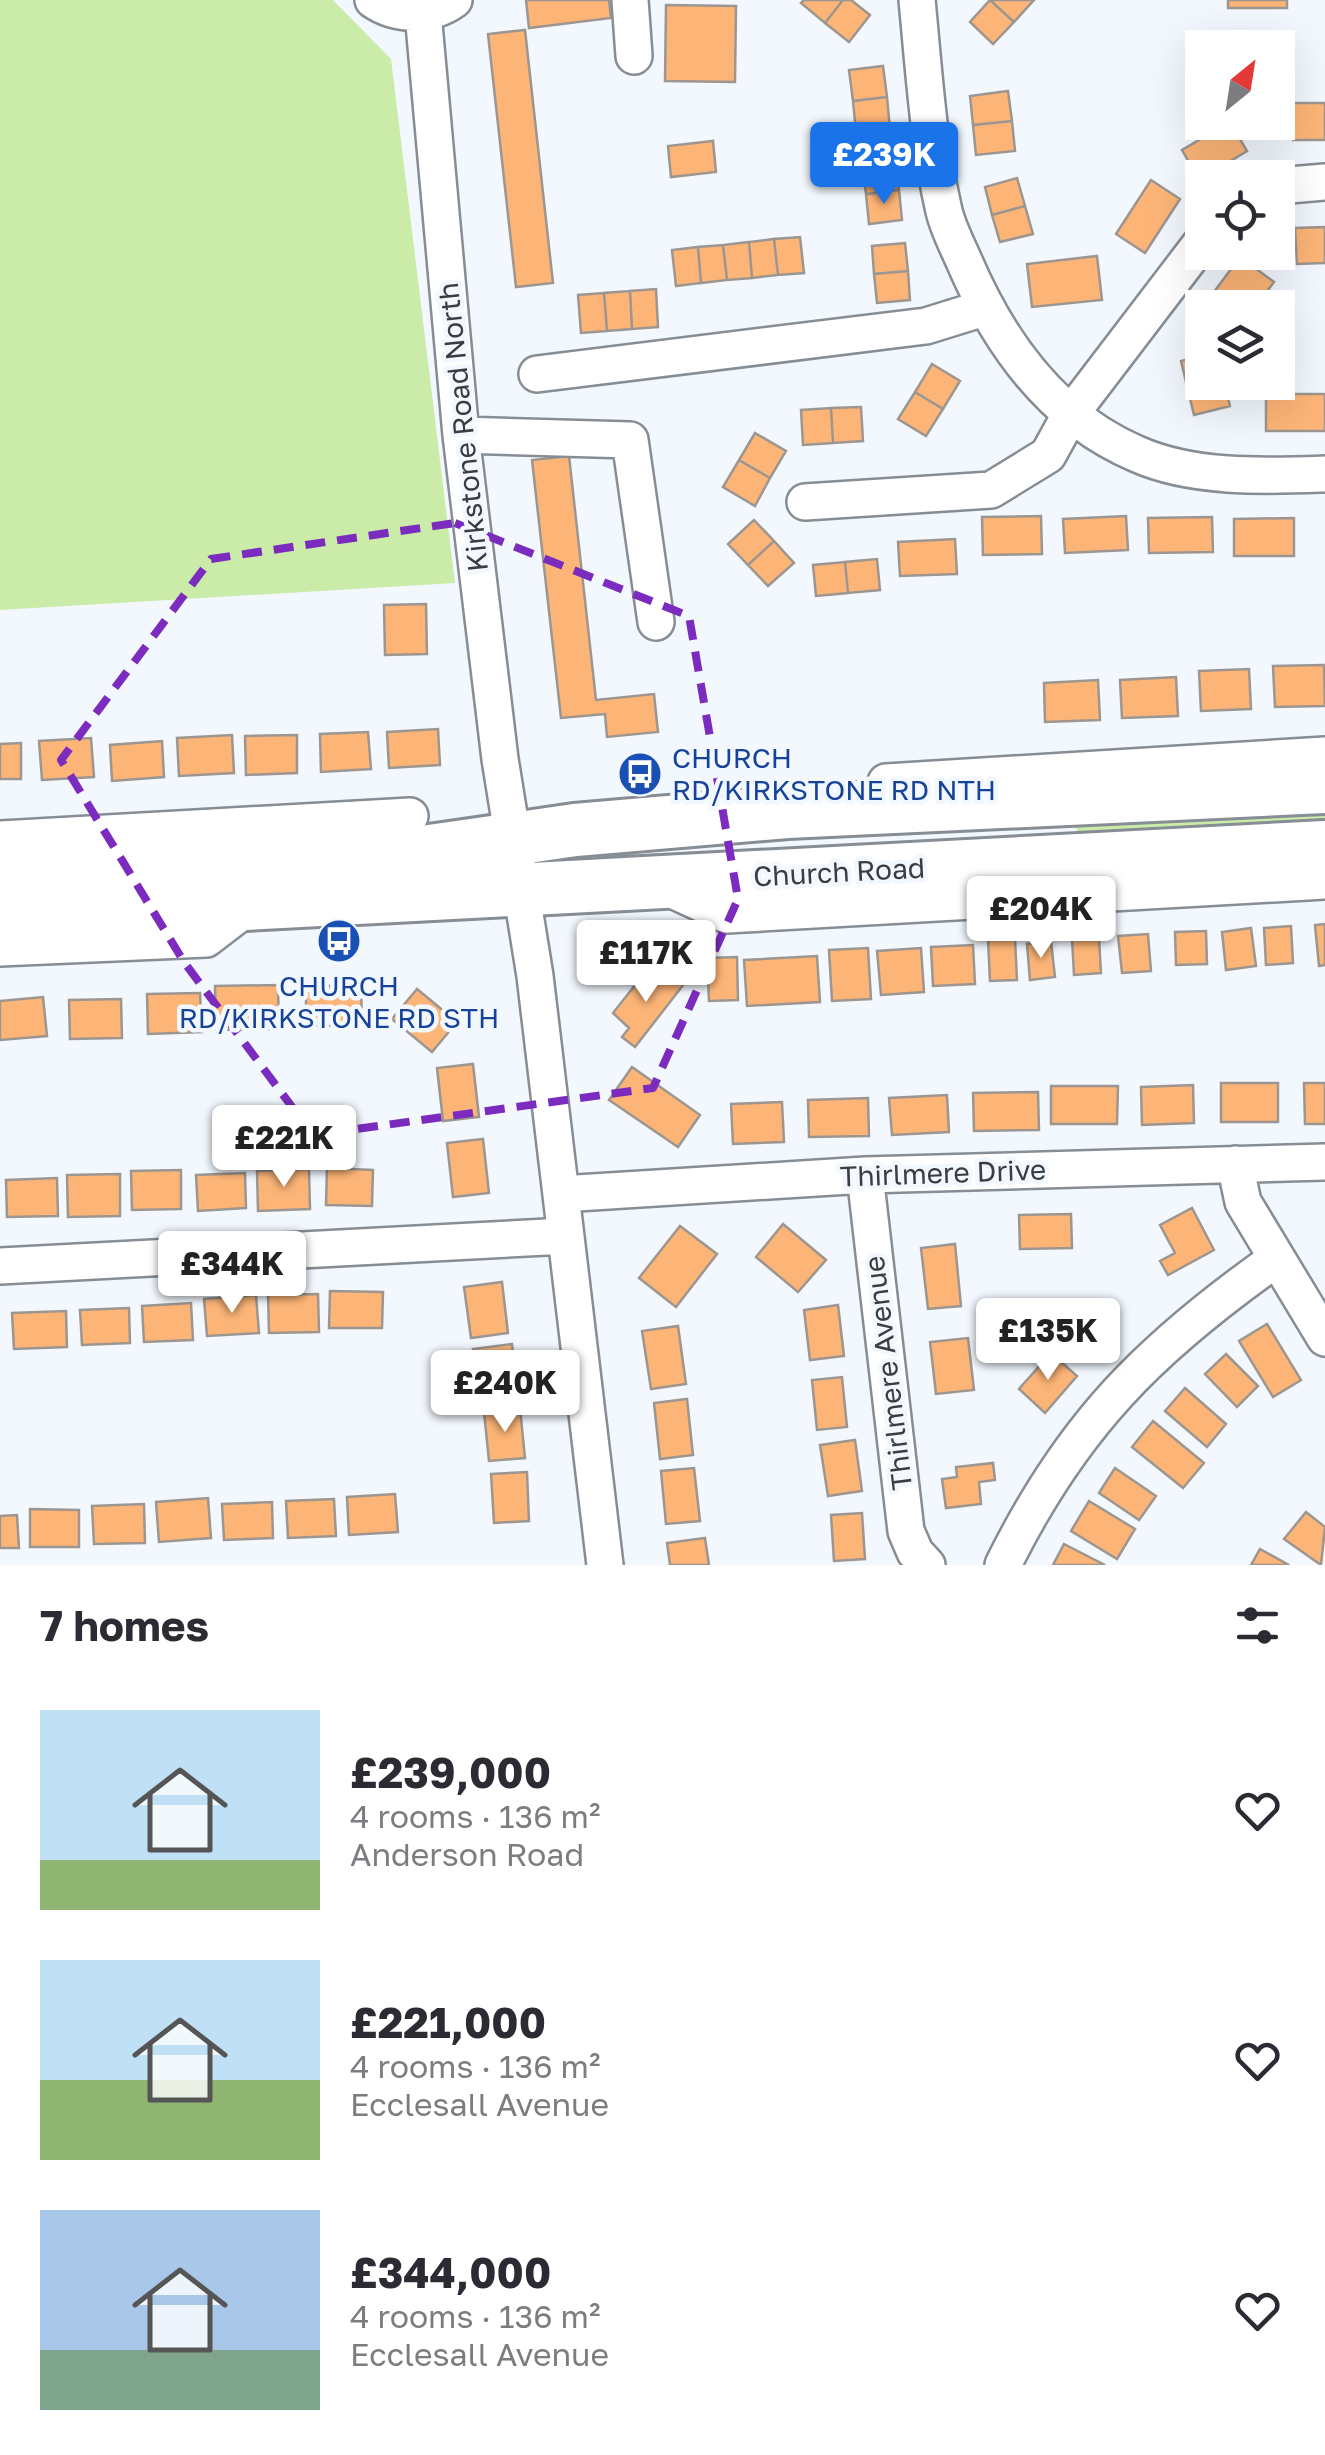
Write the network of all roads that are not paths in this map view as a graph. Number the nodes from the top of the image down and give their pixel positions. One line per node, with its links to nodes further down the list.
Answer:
1 (373, 0): 4 (street)
2 (630, 0): 5 (street)
3 (918, 0): 9 (street)
4 (439, 6): 12 (street, Kirkstone Road North)
5 (634, 56)
6 (1325, 182): 7 (street)
7 (1295, 185)
8 (1185, 264): 11 (street)
9 (984, 308): 10 (street); 11 (street)
10 (537, 374)
11 (1070, 415): 13 (street); 14 (street)
12 (461, 435): 15 (street); 22 (street, Kirkstone Road North)
13 (1325, 474)
14 (805, 502)
15 (656, 622)
16 (1325, 755): 18 (street)
17 (1325, 787): 18 (highway)
18 (787, 812): 22 (highway)
19 (410, 816): 21 (street)
20 (0, 839): 24 (street)
21 (341, 839): 22 (highway); 24 (highway)
22 (514, 840): 28 (street, Kirkstone Road North)
23 (1325, 846): 27 (highway, Church Road)
24 (110, 851): 25 (highway)
25 (0, 873)
26 (1325, 880): 27 (street, Church Road)
27 (866, 889): 28 (highway, Church Road)
28 (522, 890): 29 (highway, Church Road); 35 (street, Kirkstone Road North)
29 (252, 904): 30 (highway, Church Road); 31 (street)
30 (0, 917)
31 (0, 948)
32 (1325, 1162): 33 (street, Thirlmere Drive)
33 (1236, 1164): 34 (street, Thirlmere Drive); 37 (street)
34 (866, 1175): 35 (street, Thirlmere Drive); 42 (street, Thirlmere Avenue)
35 (561, 1194): 36 (street, Kirkstone Road North)
36 (566, 1236): 38 (street); 41 (street, Kirkstone Road North)
37 (1276, 1258): 39 (street); 43 (street)
38 (0, 1266)
39 (1325, 1338)
40 (585, 1565): 41 (street)
41 (605, 1565)
42 (927, 1565)
43 (1003, 1565)

